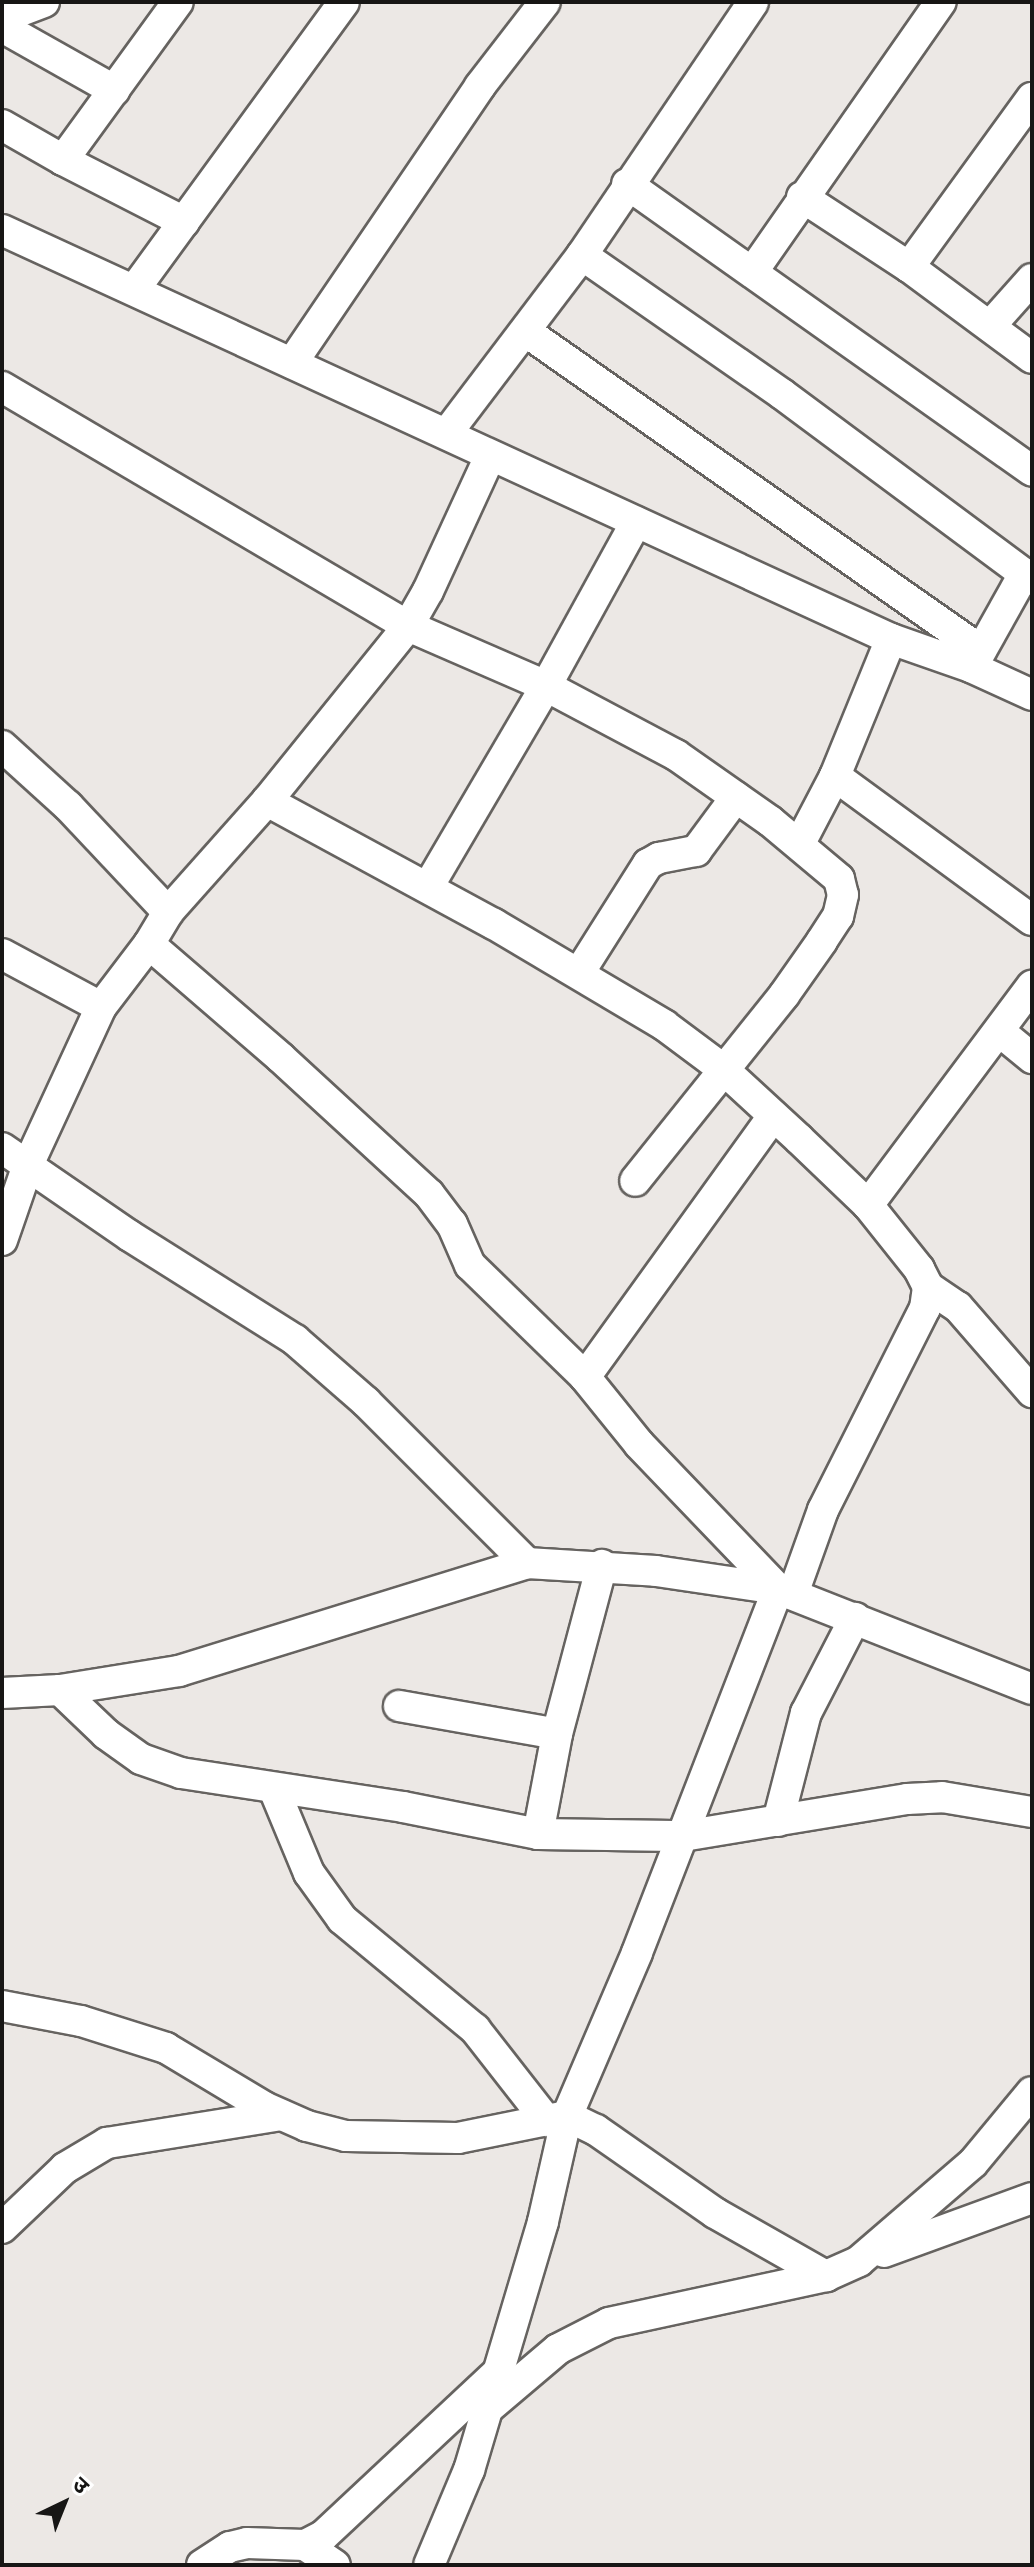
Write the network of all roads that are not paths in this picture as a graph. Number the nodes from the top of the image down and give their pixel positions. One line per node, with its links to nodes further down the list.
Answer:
1 (44, 2): 7 (street)
2 (178, 2): 9 (street)
3 (344, 2): 15 (street)
4 (545, 2): 25 (street)
5 (753, 2): 13 (street)
6 (941, 2): 14 (street)
7 (2, 18)
8 (2, 27): 9 (street)
9 (114, 90): 12 (street)
10 (1032, 98): 18 (street)
11 (2, 125): 12 (street)
12 (63, 160): 15 (street)
13 (627, 184): 17 (street); 19 (street)
14 (802, 197): 18 (street); 19 (street)
15 (184, 222): 21 (street)
16 (2, 230): 21 (street)
17 (582, 255): 23 (street); 31 (street)
18 (909, 267): 22 (street)
19 (753, 271): 29 (street)
20 (1032, 279): 22 (street)
21 (134, 290): 25 (street)
22 (990, 326): 24 (street)
23 (525, 331): 27 (street); 34 (street)
24 (1032, 358)
25 (292, 363): 27 (street)
26 (2, 387): 32 (street)
27 (447, 433): 28 (street)
28 (490, 456): 30 (street); 32 (street)
29 (1032, 471)
30 (636, 522): 33 (street); 35 (street)
31 (1028, 577): 34 (street)
32 (408, 626): 35 (street); 40 (street)
33 (891, 639): 34 (street); 38 (street)
34 (976, 659): 36 (street)
35 (546, 686): 39 (street); 42 (street)
36 (1032, 695)
37 (2, 746): 43 (street)
38 (835, 776): 41 (street); 44 (street)
39 (736, 797): 41 (street); 47 (street)
40 (267, 801): 42 (street); 43 (street)
41 (800, 843): 52 (street)
42 (428, 887): 47 (street)
43 (168, 912): 45 (street)
44 (1032, 920)
45 (149, 944): 49 (street); 60 (street)
46 (2, 954): 49 (street)
47 (579, 973): 52 (street)
48 (1032, 986): 50 (street)
49 (101, 1007): 55 (street)
50 (999, 1031): 51 (street); 57 (street)
51 (1032, 1058)
52 (723, 1069): 53 (street); 56 (street)
53 (773, 1116): 57 (street); 60 (street)
54 (2, 1148): 55 (street)
55 (28, 1165): 58 (street); 62 (street)
56 (635, 1181)
57 (868, 1205): 59 (street)
58 (2, 1240)
59 (928, 1287): 61 (street); 64 (street)
60 (585, 1377): 64 (street)
61 (1032, 1392)
62 (527, 1563): 63 (street); 67 (street)
63 (602, 1565): 64 (street); 70 (street)
64 (786, 1591): 65 (street); 75 (street)
65 (855, 1618): 66 (street); 73 (street)
66 (1032, 1689)
67 (60, 1690): 68 (street); 71 (street)
68 (2, 1693)
69 (399, 1706): 70 (street)
70 (557, 1734): 74 (street)
71 (274, 1789): 74 (street); 79 (street)
72 (1032, 1812): 73 (street)
73 (778, 1821): 75 (street)
74 (538, 1834): 75 (street)
75 (683, 1836): 79 (street)
76 (2, 2006): 78 (street)
77 (1032, 2092): 82 (street)
78 (281, 2115): 79 (street); 81 (street)
79 (557, 2118): 83 (street); 84 (street)
80 (1032, 2198): 82 (street)
81 (2, 2228)
82 (859, 2261): 83 (street)
83 (826, 2276): 85 (street)
84 (497, 2374): 85 (street); 86 (street)
85 (486, 2410): 89 (street)
86 (305, 2545): 87 (street); 88 (street)
87 (202, 2565)
88 (335, 2565)
89 (429, 2565)

